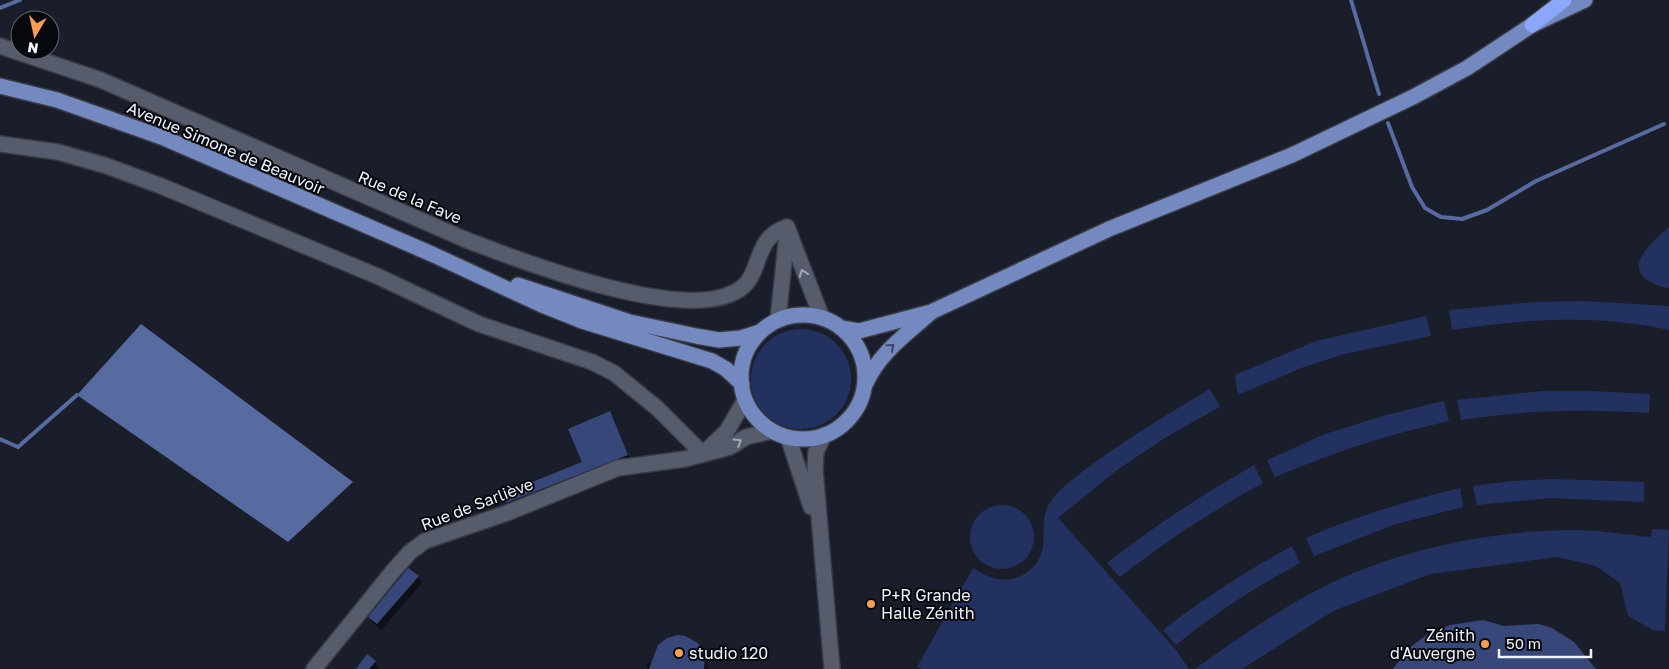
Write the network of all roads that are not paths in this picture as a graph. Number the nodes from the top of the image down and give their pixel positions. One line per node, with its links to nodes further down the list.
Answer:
1 (1564, 0): 3 (highway)
2 (1585, 0): 3 (main road)
3 (1532, 26): 9 (main road)
4 (0, 46): 7 (street, Rue de la Fave)
5 (0, 86): 8 (main road, Avenue Simone de Beauvoir)
6 (0, 144): 20 (street)
7 (787, 227): 10 (street, one-way to 7); 11 (street)
8 (434, 255): 13 (main road); 14 (main road)
9 (932, 312): 12 (main road); 15 (main road, one-way to 9)
10 (822, 318): 11 (main road); 12 (main road)
11 (778, 320): 13 (main road)
12 (841, 328): 15 (main road)
13 (760, 332): 14 (main road)
14 (741, 380): 16 (main road)
15 (864, 386): 18 (main road)
16 (745, 400): 17 (main road); 20 (street)
17 (772, 431): 19 (main road); 20 (street, Rue de Sarliève, one-way to 17)
18 (828, 433): 19 (main road); 21 (street)
19 (788, 437): 21 (street)
20 (704, 454): 22 (street, Rue de Sarliève)
21 (819, 535): 23 (street)
22 (314, 669)
23 (832, 669)

